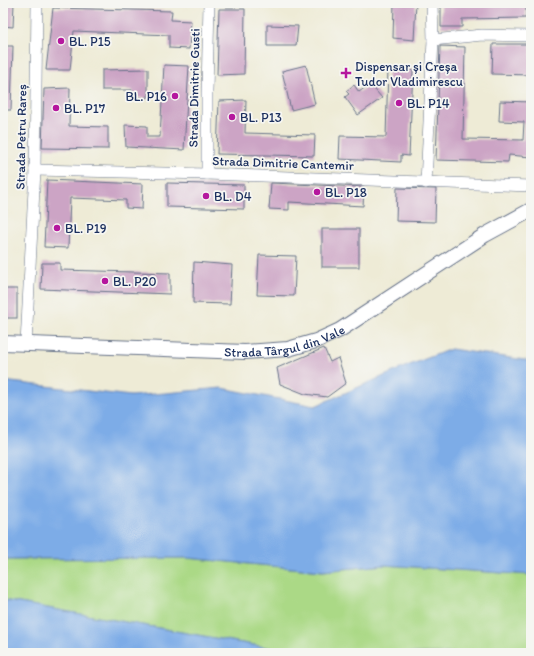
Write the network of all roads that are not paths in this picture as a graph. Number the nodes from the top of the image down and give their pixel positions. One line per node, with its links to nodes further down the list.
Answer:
1 (37, 3): 6 (street, Strada Petru Rareș)
2 (209, 3): 7 (street, Strada Dimitrie Gusti)
3 (432, 3): 5 (street)
4 (531, 36): 5 (street)
5 (433, 40): 8 (street)
6 (35, 170): 7 (street, Strada Dimitrie Cantemir); 12 (street, Strada Petru Rareș)
7 (207, 174): 8 (street, Strada Dimitrie Cantemir)
8 (426, 183): 9 (street, Strada Dimitrie Cantemir)
9 (531, 186)
10 (531, 210): 12 (street, Strada Târgul din Vale)
11 (3, 343): 12 (street, Strada Târgul din Vale)
12 (26, 344)

